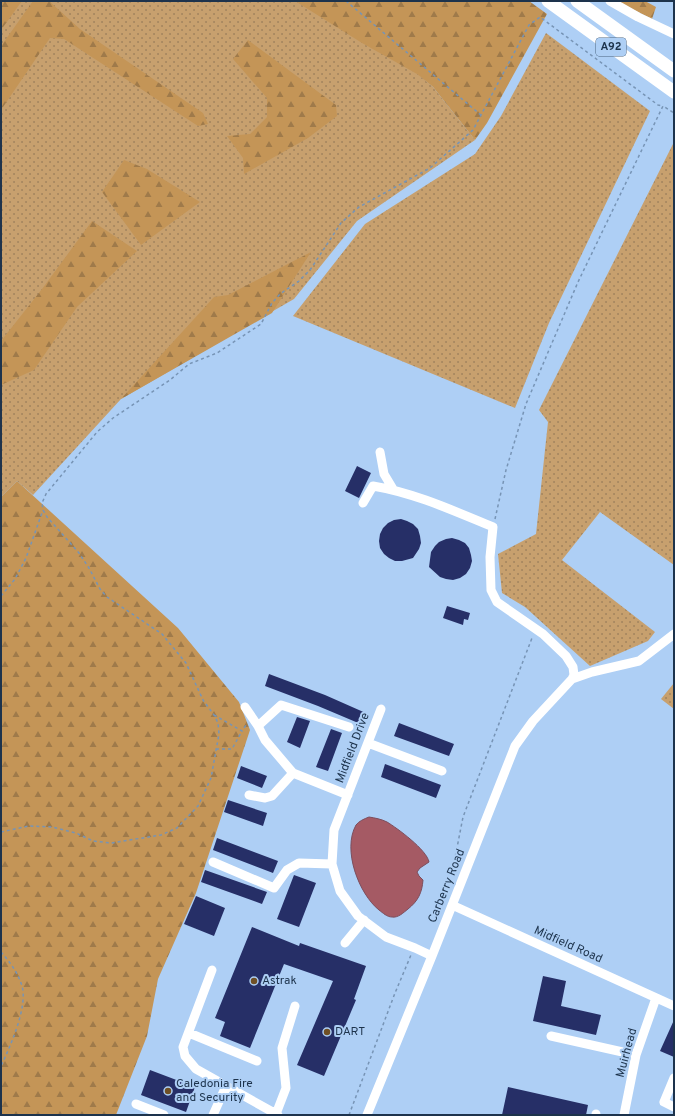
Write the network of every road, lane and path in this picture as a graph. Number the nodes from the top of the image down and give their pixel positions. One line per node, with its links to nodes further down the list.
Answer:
1 (346, 1): 10 (path)
2 (548, 1): 7 (highway, A92)
3 (577, 1): 6 (highway, A92)
4 (610, 1): 5 (street)
5 (674, 34)
6 (674, 71)
7 (674, 92)
8 (664, 106): 9 (path); 10 (path); 15 (path)
9 (674, 114)
10 (482, 116): 14 (path)
11 (380, 452): 12 (street)
12 (393, 489): 13 (street); 15 (street)
13 (363, 503)
14 (43, 510): 16 (path); 22 (path)
15 (493, 527): 17 (street)
16 (1, 596)
17 (535, 628): 19 (street); 36 (path)
18 (674, 634): 19 (street)
19 (572, 679): 37 (street, Carberry Road)
20 (244, 707): 23 (street, Midfield Drive)
21 (382, 709): 27 (street, Midfield Drive)
22 (214, 715): 26 (path); 28 (path)
23 (252, 717): 24 (street, Midfield Drive); 26 (path)
24 (258, 726): 25 (street); 30 (street, Midfield Drive)
25 (350, 727)
26 (242, 732): 28 (path)
27 (368, 743): 29 (street); 32 (street, Midfield Drive)
28 (216, 749): 33 (path)
29 (442, 771)
30 (293, 773): 31 (street); 32 (street, Midfield Drive)
31 (249, 795)
32 (348, 795): 35 (street, Midfield Drive)
33 (1, 832)
34 (213, 862): 35 (street)
35 (332, 864): 38 (street, Midfield Drive)
36 (454, 878)
37 (452, 905): 42 (street, Carberry Road); 44 (street, Midfield Road)
38 (364, 920): 39 (street); 40 (street, Midfield Drive)
39 (345, 942)
40 (415, 948): 42 (street, Midfield Drive); 59 (path)
41 (1, 952): 51 (path)
42 (432, 956): 60 (street, Carberry Road)
43 (212, 970): 47 (street)
44 (656, 998): 46 (street, Midfield Road); 49 (street, Muirhead)
45 (295, 1006): 56 (street)
46 (674, 1006)
47 (189, 1033): 50 (street); 53 (street)
48 (551, 1036): 49 (street)
49 (636, 1054): 61 (street, Muirhead)
50 (257, 1061)
51 (1, 1066)
52 (674, 1078): 55 (street)
53 (226, 1086): 56 (street); 58 (street)
54 (136, 1104): 57 (street)
55 (674, 1107)
56 (277, 1114)
57 (164, 1115)
58 (213, 1115)
59 (349, 1115)
60 (367, 1115)
61 (624, 1115)

